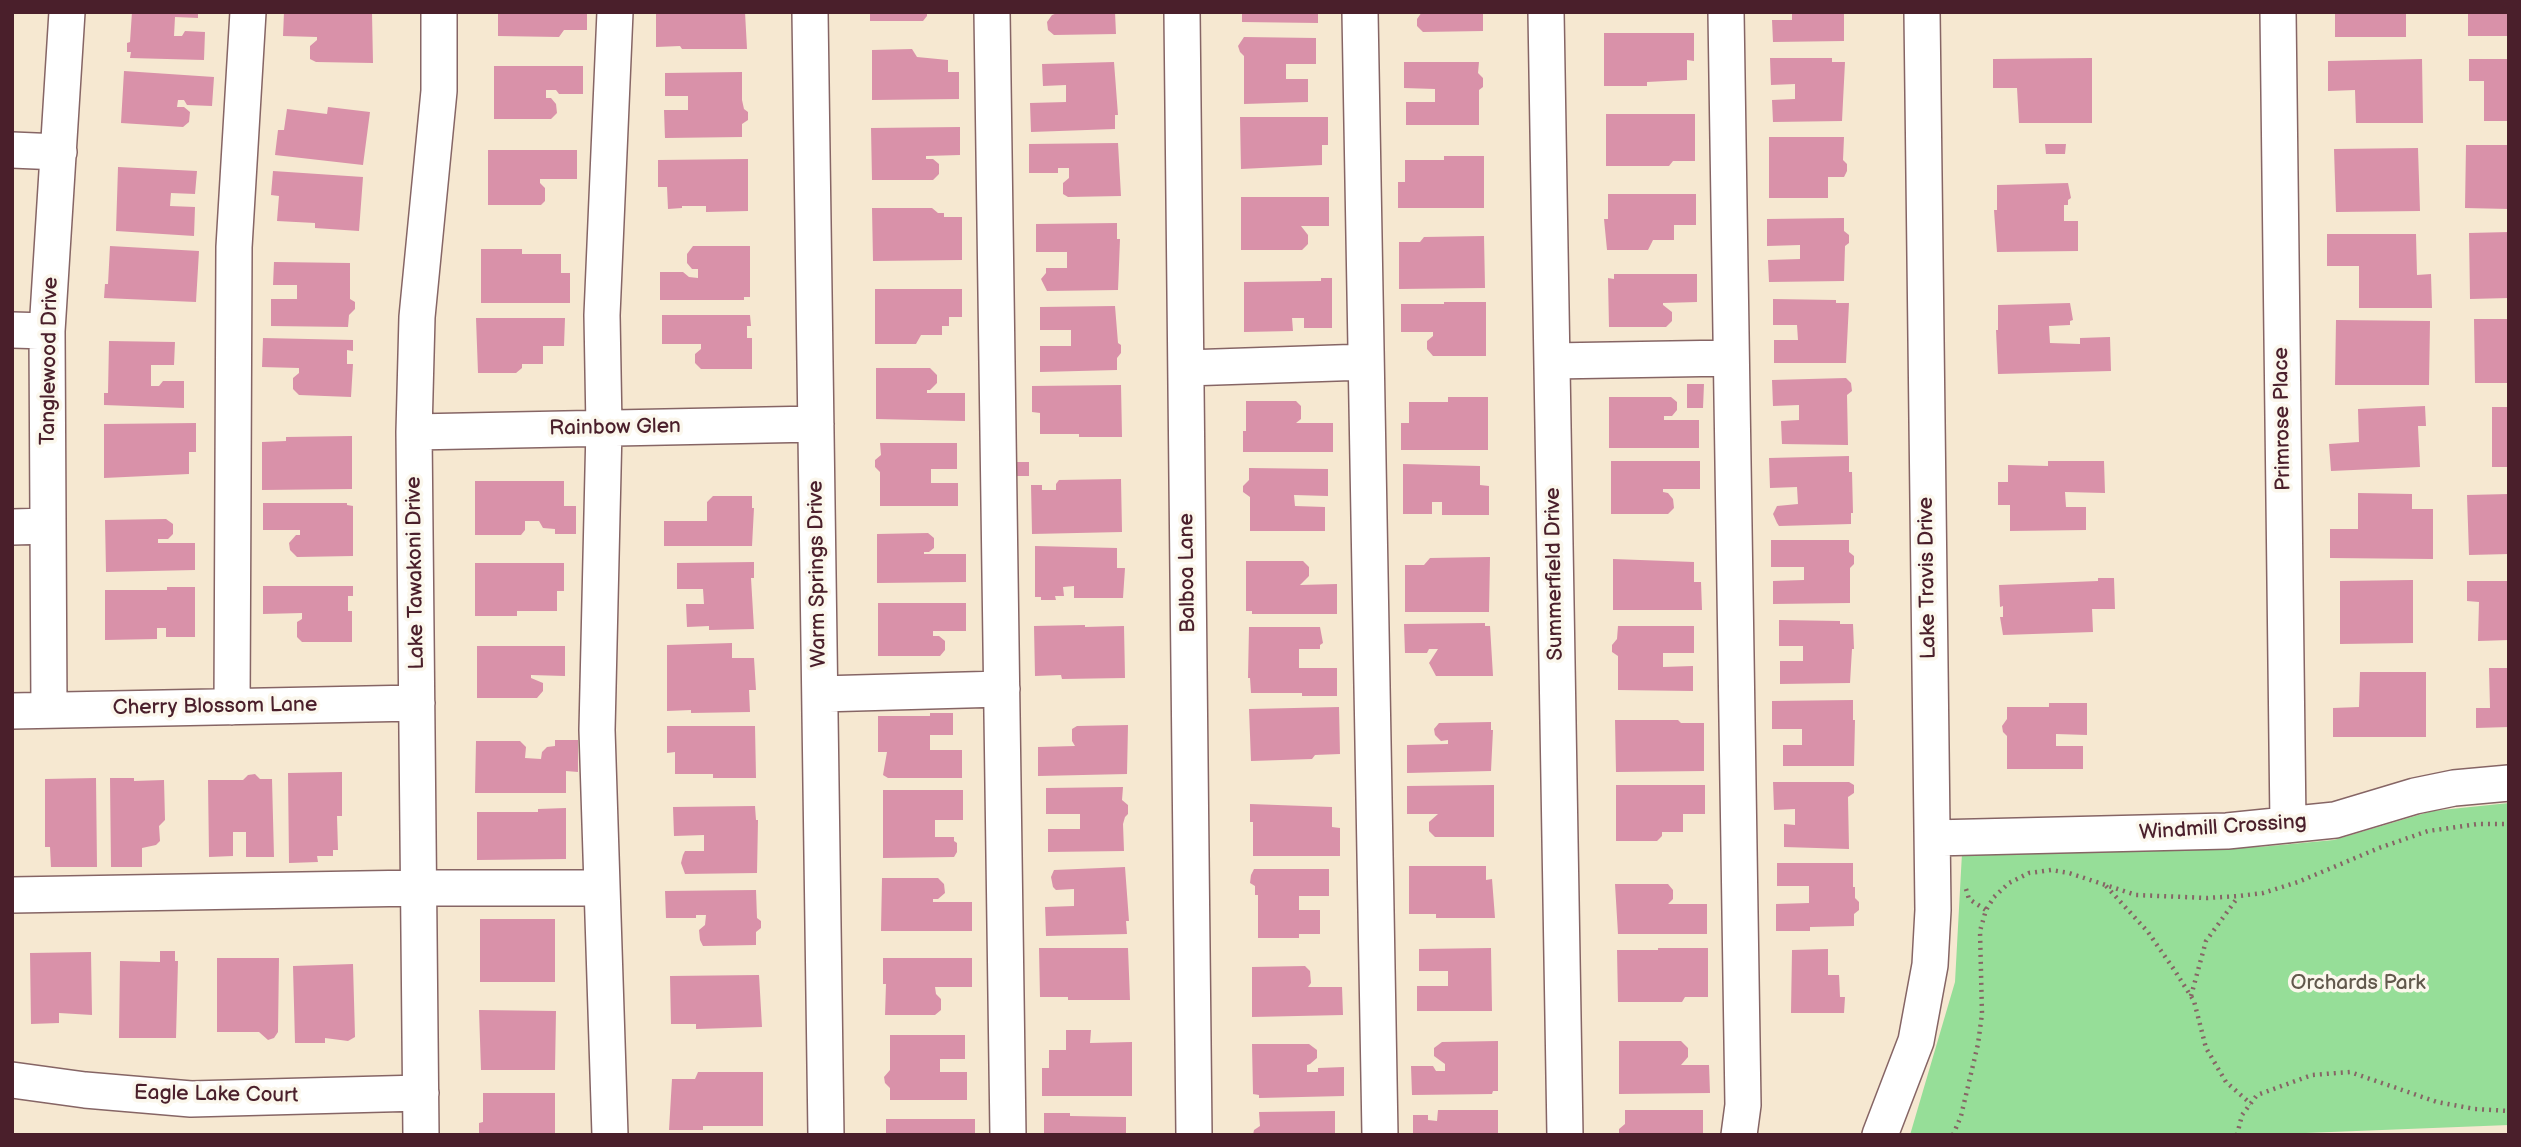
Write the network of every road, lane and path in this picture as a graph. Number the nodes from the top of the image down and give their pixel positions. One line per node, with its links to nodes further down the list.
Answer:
1 (67, 12): 14 (street, Tanglewood Drive)
2 (248, 12): 29 (street)
3 (439, 12): 23 (street, Lake Tawakoni Drive)
4 (615, 12): 22 (street)
5 (810, 12): 21 (street, Warm Springs Drive)
6 (992, 12): 26 (street)
7 (1182, 12): 20 (street, Balboa Lane)
8 (1360, 12): 19 (street)
9 (1546, 12): 18 (street, Summerfield Drive)
10 (1726, 12): 17 (street)
11 (1922, 12): 35 (street, Lake Travis Drive)
12 (2278, 12): 34 (street, Primrose Place)
13 (12, 150): 14 (street)
14 (58, 152): 16 (street, Tanglewood Drive)
15 (12, 330): 16 (street)
16 (47, 331): 24 (street, Tanglewood Drive)
17 (1731, 358): 18 (street); 54 (street)
18 (1552, 361): 53 (street, Summerfield Drive)
19 (1366, 362): 20 (street); 52 (street)
20 (1186, 368): 51 (street, Balboa Lane)
21 (816, 424): 22 (street, Rainbow Glen); 27 (street, Warm Springs Drive)
22 (604, 428): 23 (street, Rainbow Glen); 38 (street)
23 (414, 432): 28 (street, Lake Tawakoni Drive)
24 (48, 526): 25 (street); 31 (street, Tanglewood Drive)
25 (12, 527)
26 (1002, 689): 27 (street); 50 (street)
27 (820, 694): 49 (street, Warm Springs Drive)
28 (417, 704): 29 (street, Cherry Blossom Lane); 37 (street, Lake Tawakoni Drive)
29 (232, 707): 31 (street, Cherry Blossom Lane)
30 (12, 710): 31 (street, Cherry Blossom Lane)
31 (49, 710)
32 (2509, 783): 34 (street, Windmill Crossing)
33 (2509, 824): 40 (path)
34 (2288, 825): 35 (street, Windmill Crossing)
35 (1949, 838): 41 (path); 55 (street, Lake Travis Drive)
36 (2105, 885): 40 (path); 41 (path); 42 (path)
37 (418, 888): 38 (street); 39 (street); 44 (street, Lake Tawakoni Drive)
38 (602, 888): 48 (street)
39 (12, 895)
40 (2239, 896): 42 (path)
41 (1986, 910): 56 (path)
42 (2191, 996): 45 (path)
43 (12, 1080): 44 (street, Eagle Lake Court)
44 (421, 1093): 47 (street, Lake Tawakoni Drive)
45 (2251, 1104): 46 (path); 57 (path)
46 (2509, 1111)
47 (421, 1135)
48 (610, 1135)
49 (827, 1135)
50 (1009, 1135)
51 (1194, 1135)
52 (1380, 1135)
53 (1564, 1135)
54 (1739, 1135)
55 (1880, 1135)
56 (1952, 1135)
57 (2237, 1135)

